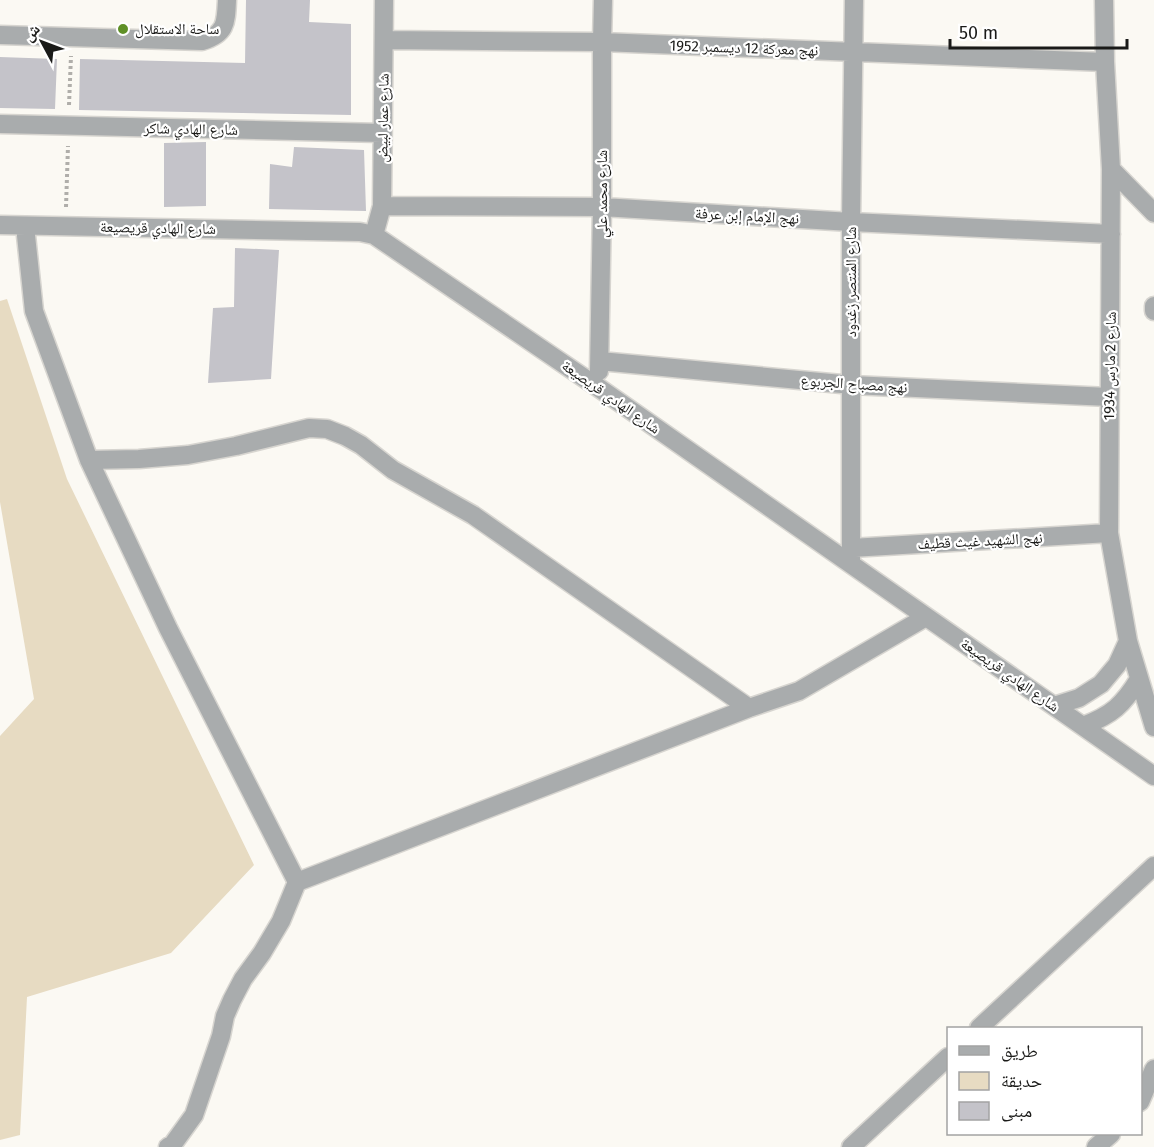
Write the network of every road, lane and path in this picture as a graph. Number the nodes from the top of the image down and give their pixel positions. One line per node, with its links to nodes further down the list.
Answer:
1 (227, 0): 7 (street)
2 (384, 0): 8 (street, شارع عمار لبيض)
3 (603, 0): 9 (street, شارع محمد علي)
4 (854, 0): 10 (street, شارع المنتصر زغدود)
5 (1104, 0): 11 (street, شارع 2 مارس 1934)
6 (0, 35): 7 (street)
7 (72, 37): 13 (path)
8 (384, 40): 9 (street, نهج معركة 12 ديسمبر 1952); 14 (street, شارع عمار لبيض)
9 (602, 42): 10 (street, نهج معركة 12 ديسمبر 1952); 17 (street, شارع محمد علي)
10 (853, 52): 11 (street, نهج معركة 12 ديسمبر 1952); 19 (street, شارع المنتصر زغدود)
11 (1104, 62): 15 (street, شارع 2 مارس 1934)
12 (0, 124): 13 (street, شارع الهادي شاكر)
13 (68, 126): 14 (street, شارع الهادي شاكر); 22 (path)
14 (382, 133): 16 (street, شارع عمار لبيض)
15 (1111, 169): 18 (street); 23 (street, شارع 2 مارس 1934)
16 (382, 206): 17 (street, نهج الإمام إبن عرفة); 24 (street, شارع عمار لبيض)
17 (602, 207): 19 (street, نهج الإمام إبن عرفة); 27 (street, شارع محمد علي)
18 (1154, 213)
19 (851, 222): 23 (street, نهج الإمام إبن عرفة); 28 (street, شارع المنتصر زغدود)
20 (0, 225): 21 (street, شارع الهادي قريصيعة)
21 (24, 226): 22 (street, شارع الهادي قريصيعة); 31 (street)
22 (65, 227): 24 (street, شارع الهادي قريصيعة)
23 (1111, 234): 30 (street, شارع 2 مارس 1934)
24 (374, 235): 29 (street, شارع الهادي قريصيعة)
25 (1154, 306): 26 (street)
26 (1154, 311)
27 (600, 361): 28 (street, نهج مصباح الجربوع); 29 (street, شارع محمد علي)
28 (852, 385): 30 (street, نهج مصباح الجربوع); 33 (street, شارع المنتصر زغدود)
29 (599, 388): 33 (street, شارع الهادي قريصيعة)
30 (1109, 397): 32 (street, شارع 2 مارس 1934)
31 (89, 460): 38 (street); 43 (street)
32 (1109, 533): 33 (street, نهج الشهيد غيث قطيف); 35 (street, شارع 2 مارس 1934)
33 (851, 556): 34 (street, شارع الهادي قريصيعة)
34 (926, 617): 37 (street, شارع الهادي قريصيعة); 38 (street)
35 (1128, 641): 36 (street, شارع 2 مارس 1934); 37 (street)
36 (1139, 679): 39 (street); 40 (street, شارع 2 مارس 1934)
37 (1054, 706): 39 (street, شارع الهادي قريصيعة)
38 (749, 708): 43 (street)
39 (1083, 726): 41 (street, شارع الهادي قريصيعة)
40 (1154, 727)
41 (1154, 776)
42 (1154, 866): 44 (street)
43 (297, 882): 49 (street)
44 (981, 1027)
45 (947, 1058): 50 (street)
46 (1154, 1069): 47 (street)
47 (1142, 1099)
48 (1110, 1135): 51 (street)
49 (168, 1147)
50 (851, 1147)
51 (1096, 1147)

